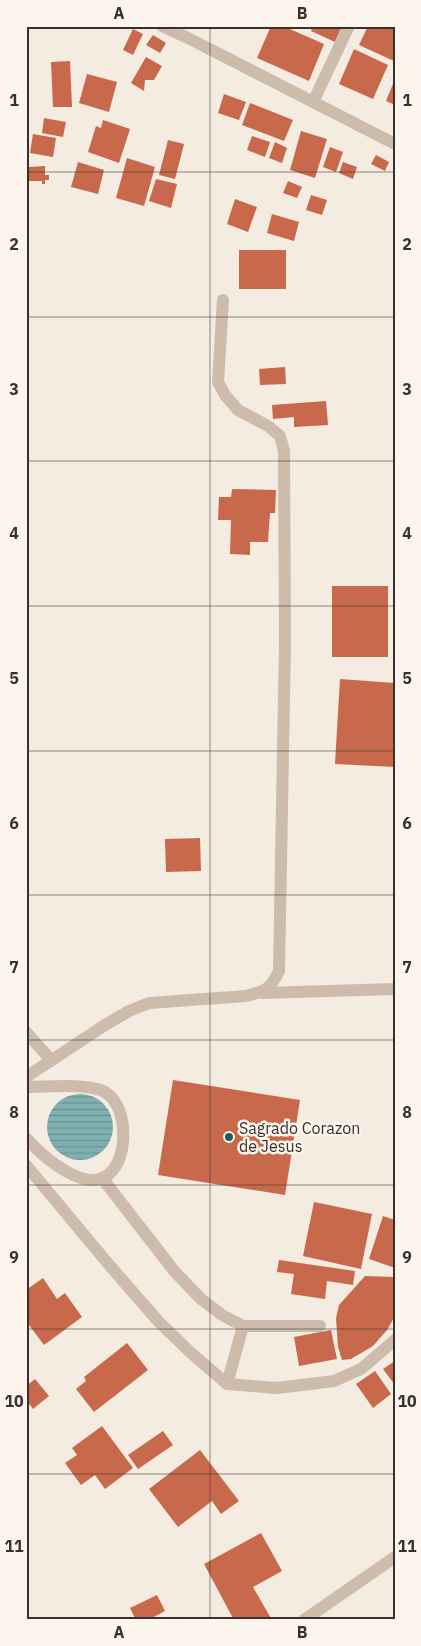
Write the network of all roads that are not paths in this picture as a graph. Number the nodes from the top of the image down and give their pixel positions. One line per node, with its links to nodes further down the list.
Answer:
1 (162, 26): 3 (street)
2 (349, 26): 3 (street)
3 (313, 102): 4 (street)
4 (395, 144)
5 (223, 300): 7 (street)
6 (395, 989): 7 (street)
7 (259, 993): 9 (street)
8 (26, 1032): 9 (street)
9 (51, 1060): 10 (street)
10 (26, 1077)
11 (26, 1087): 14 (street)
12 (26, 1138): 14 (street)
13 (26, 1165): 18 (street)
14 (102, 1178): 15 (street)
15 (243, 1326): 16 (street); 18 (street)
16 (320, 1326)
17 (395, 1340): 18 (street)
18 (227, 1384)
19 (392, 1563): 20 (street)
20 (304, 1620)

